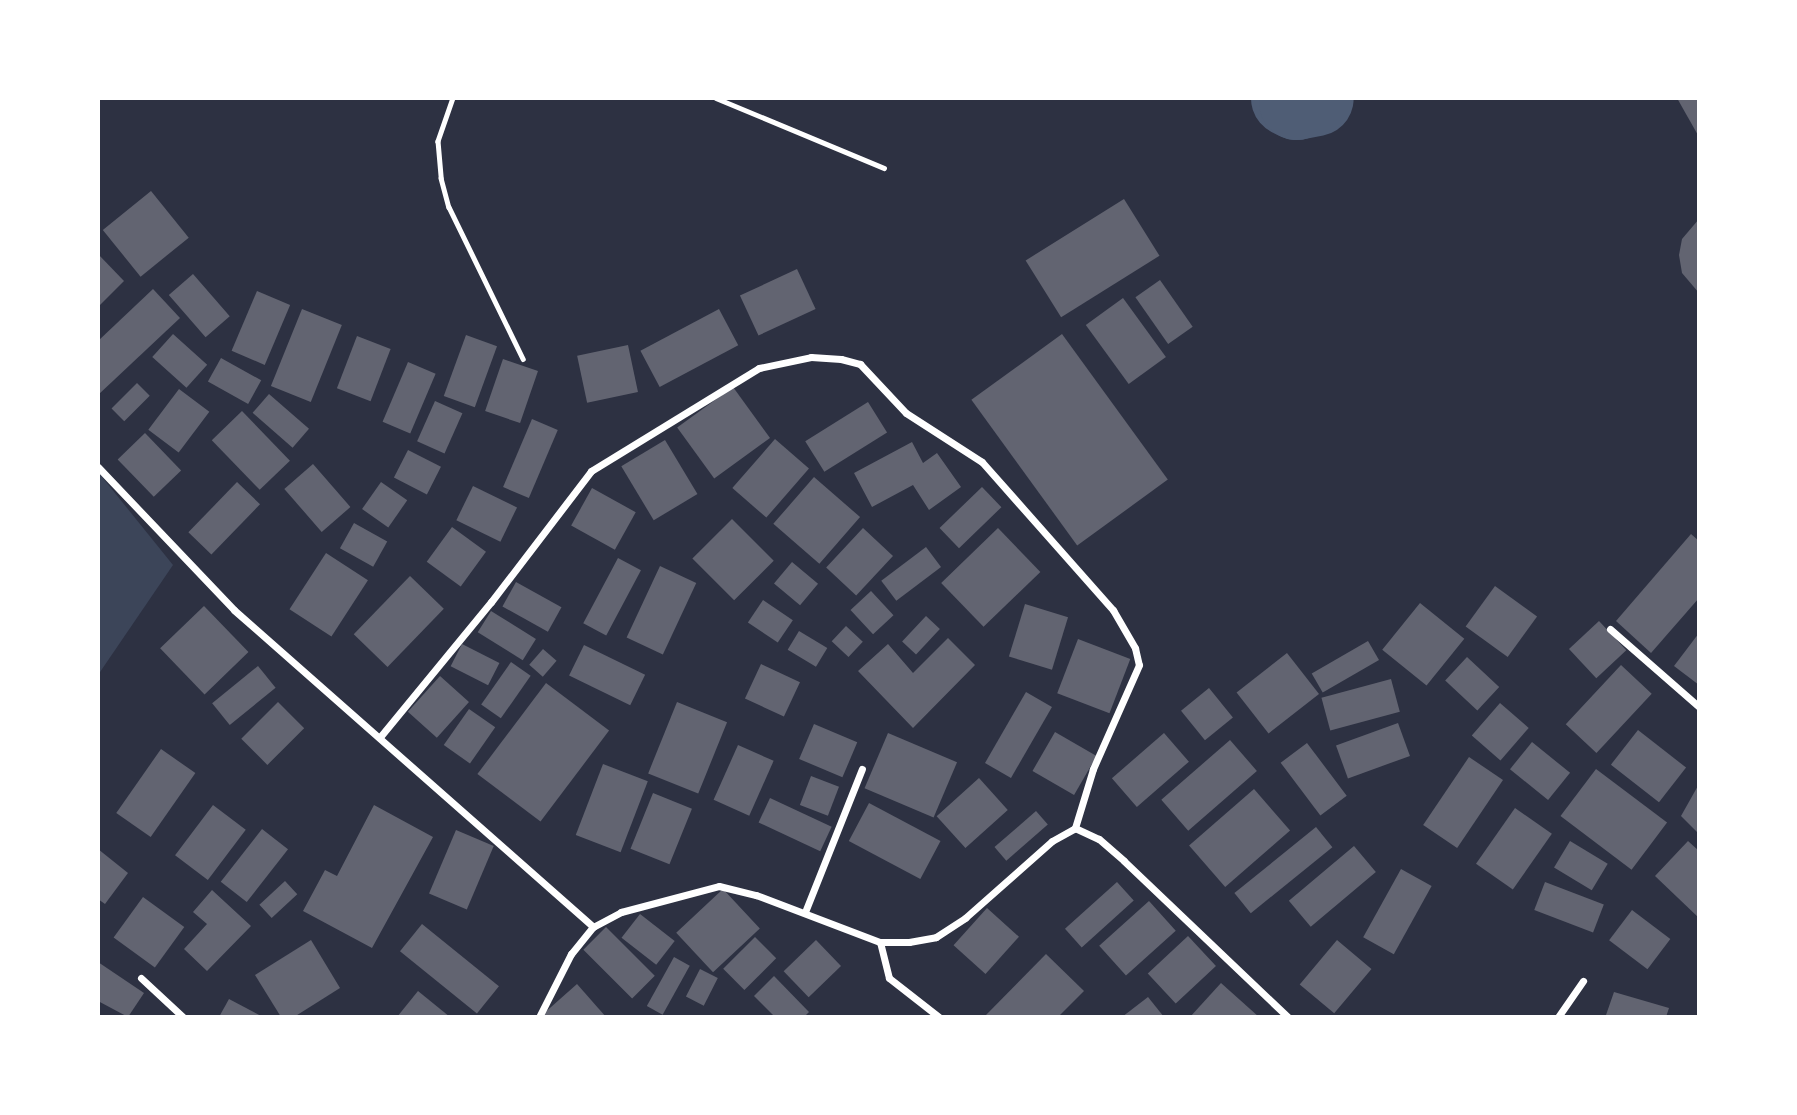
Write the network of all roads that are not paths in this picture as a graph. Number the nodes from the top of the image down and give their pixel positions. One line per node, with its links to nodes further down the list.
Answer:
1 (98, 467): 4 (street)
2 (1610, 629): 3 (street)
3 (1699, 706)
4 (380, 737): 6 (street); 8 (street)
5 (862, 769): 7 (street)
6 (1075, 828): 9 (street); 15 (street)
7 (805, 912): 8 (street); 9 (street)
8 (593, 927): 13 (street)
9 (880, 942): 14 (street)
10 (141, 978): 12 (street)
11 (1583, 981): 16 (street)
12 (183, 1017)
13 (539, 1017)
14 (939, 1017)
15 (1288, 1017)
16 (1558, 1017)

